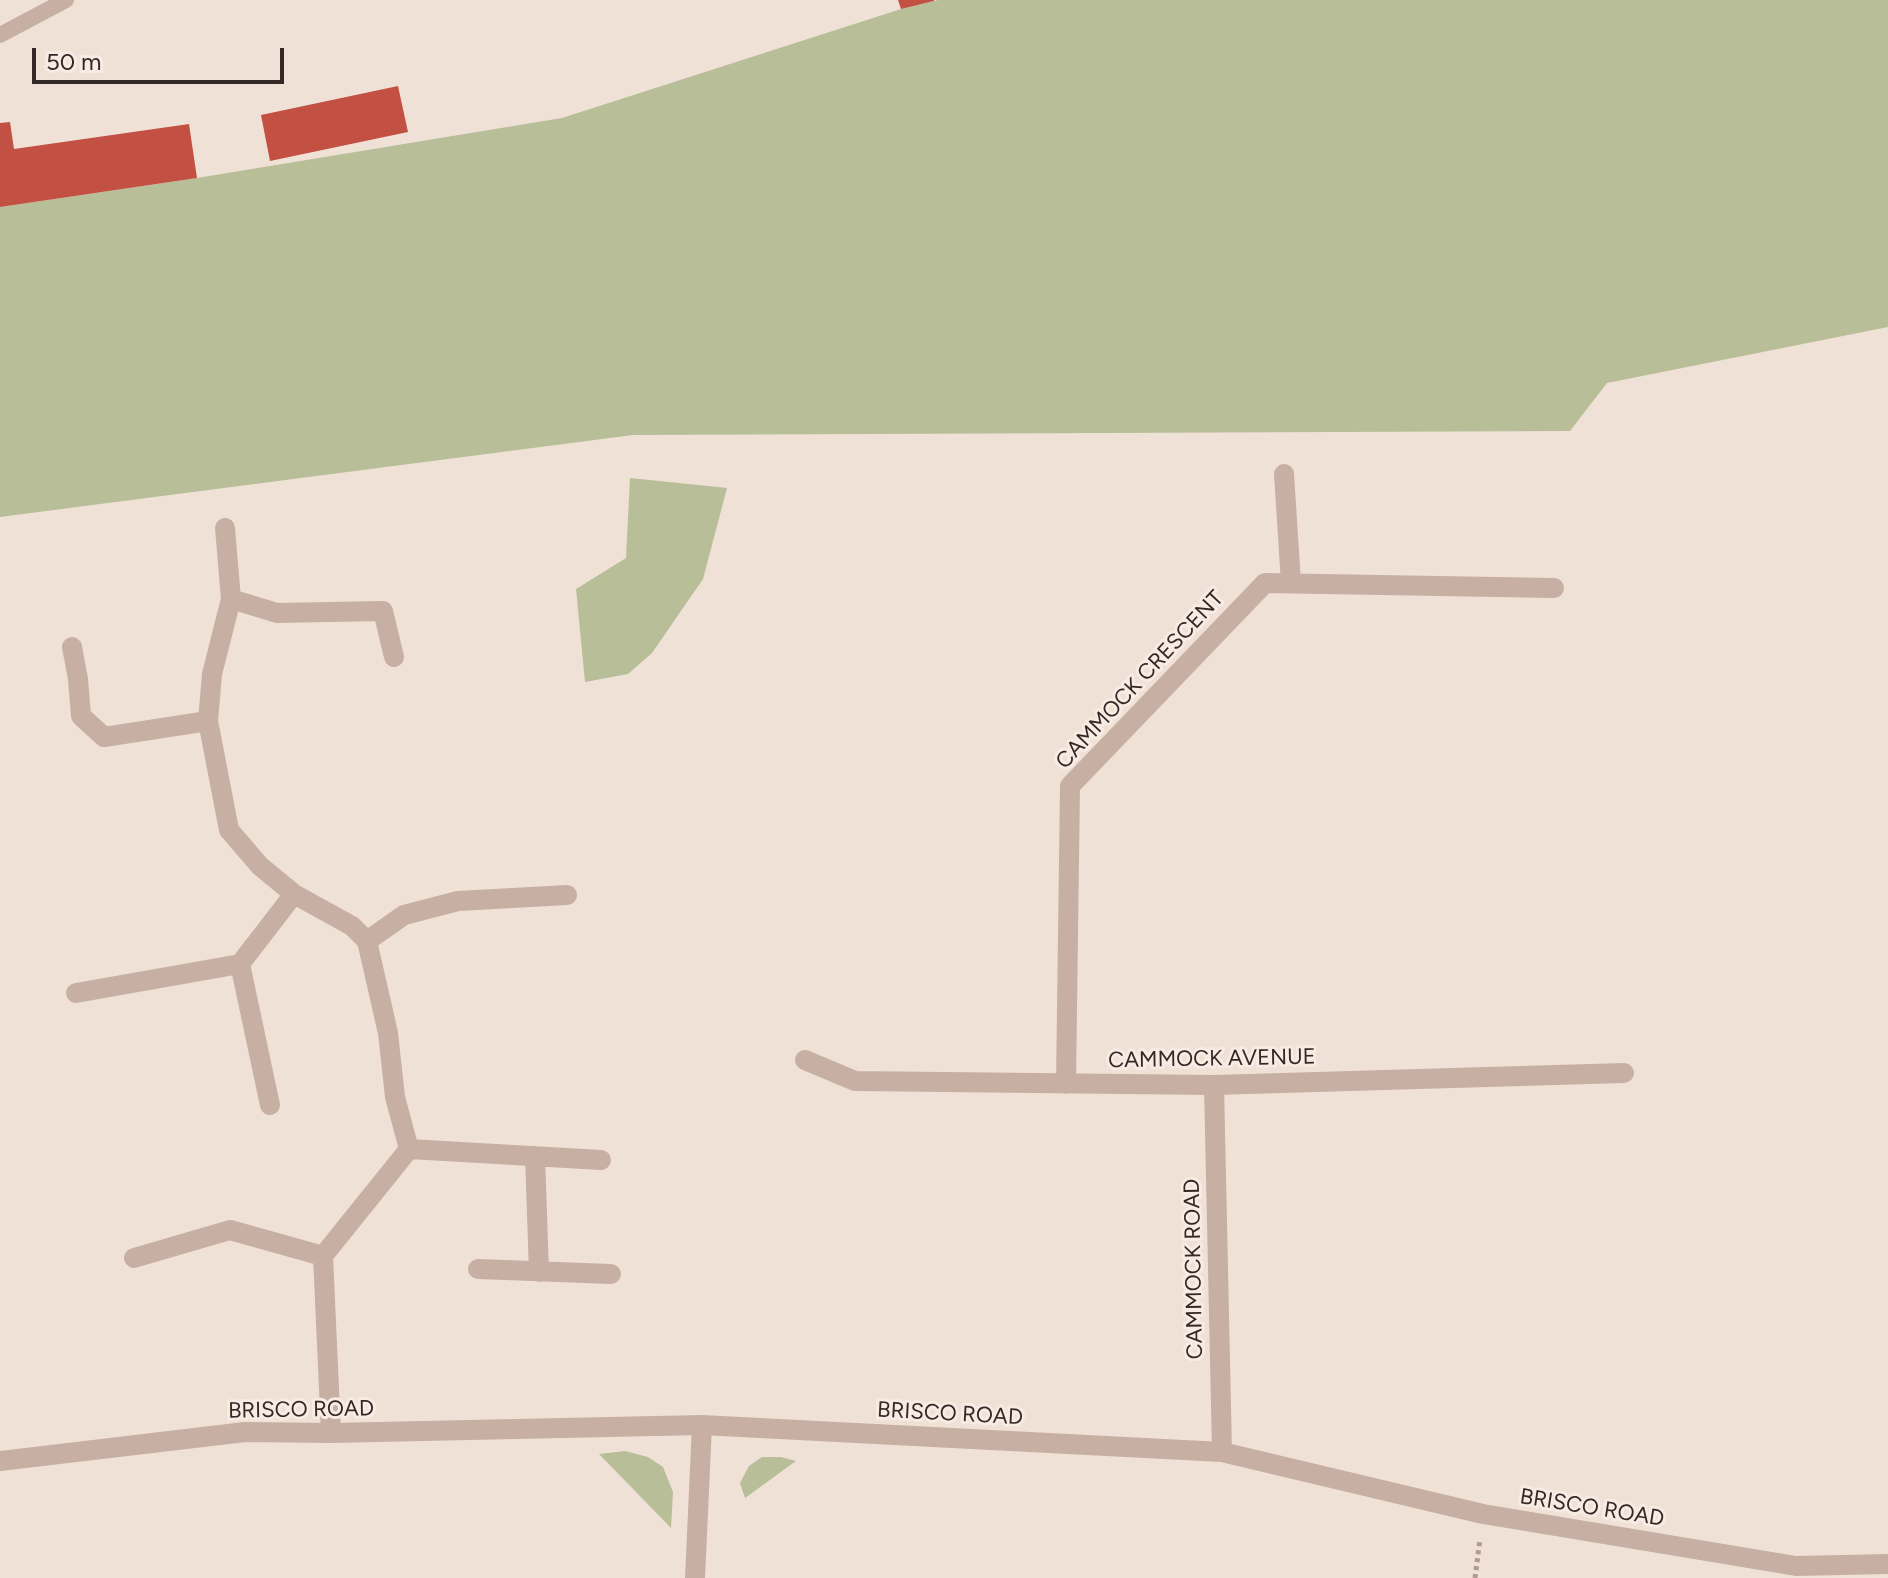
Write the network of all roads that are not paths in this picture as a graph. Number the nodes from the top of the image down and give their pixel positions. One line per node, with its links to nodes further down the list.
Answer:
1 (66, 0): 2 (lane)
2 (0, 35)
3 (1284, 474): 5 (street)
4 (225, 528): 7 (street)
5 (1291, 583): 6 (street, CAMMOCK CRESCENT); 18 (street, CAMMOCK CRESCENT)
6 (1554, 588)
7 (231, 599): 9 (street); 10 (street)
8 (72, 647): 10 (street)
9 (394, 657)
10 (208, 721): 11 (street)
11 (294, 894): 13 (street); 14 (street)
12 (567, 895): 13 (street)
13 (367, 941): 21 (street)
14 (240, 964): 15 (street); 20 (street)
15 (76, 993)
16 (805, 1060): 18 (street, CAMMOCK AVENUE)
17 (1624, 1073): 19 (street, CAMMOCK AVENUE)
18 (1066, 1084): 19 (street, CAMMOCK AVENUE)
19 (1214, 1085): 31 (street, CAMMOCK ROAD)
20 (270, 1105)
21 (409, 1149): 22 (street); 24 (street)
22 (535, 1156): 23 (street); 27 (street)
23 (601, 1160)
24 (323, 1256): 25 (street); 30 (street)
25 (134, 1258)
26 (478, 1269): 27 (street)
27 (539, 1272): 28 (street)
28 (611, 1274)
29 (702, 1425): 30 (street, BRISCO ROAD); 31 (street, BRISCO ROAD); 34 (street)
30 (331, 1433): 32 (street, BRISCO ROAD)
31 (1222, 1452): 33 (street, BRISCO ROAD)
32 (0, 1461)
33 (1888, 1564)
34 (695, 1578)

